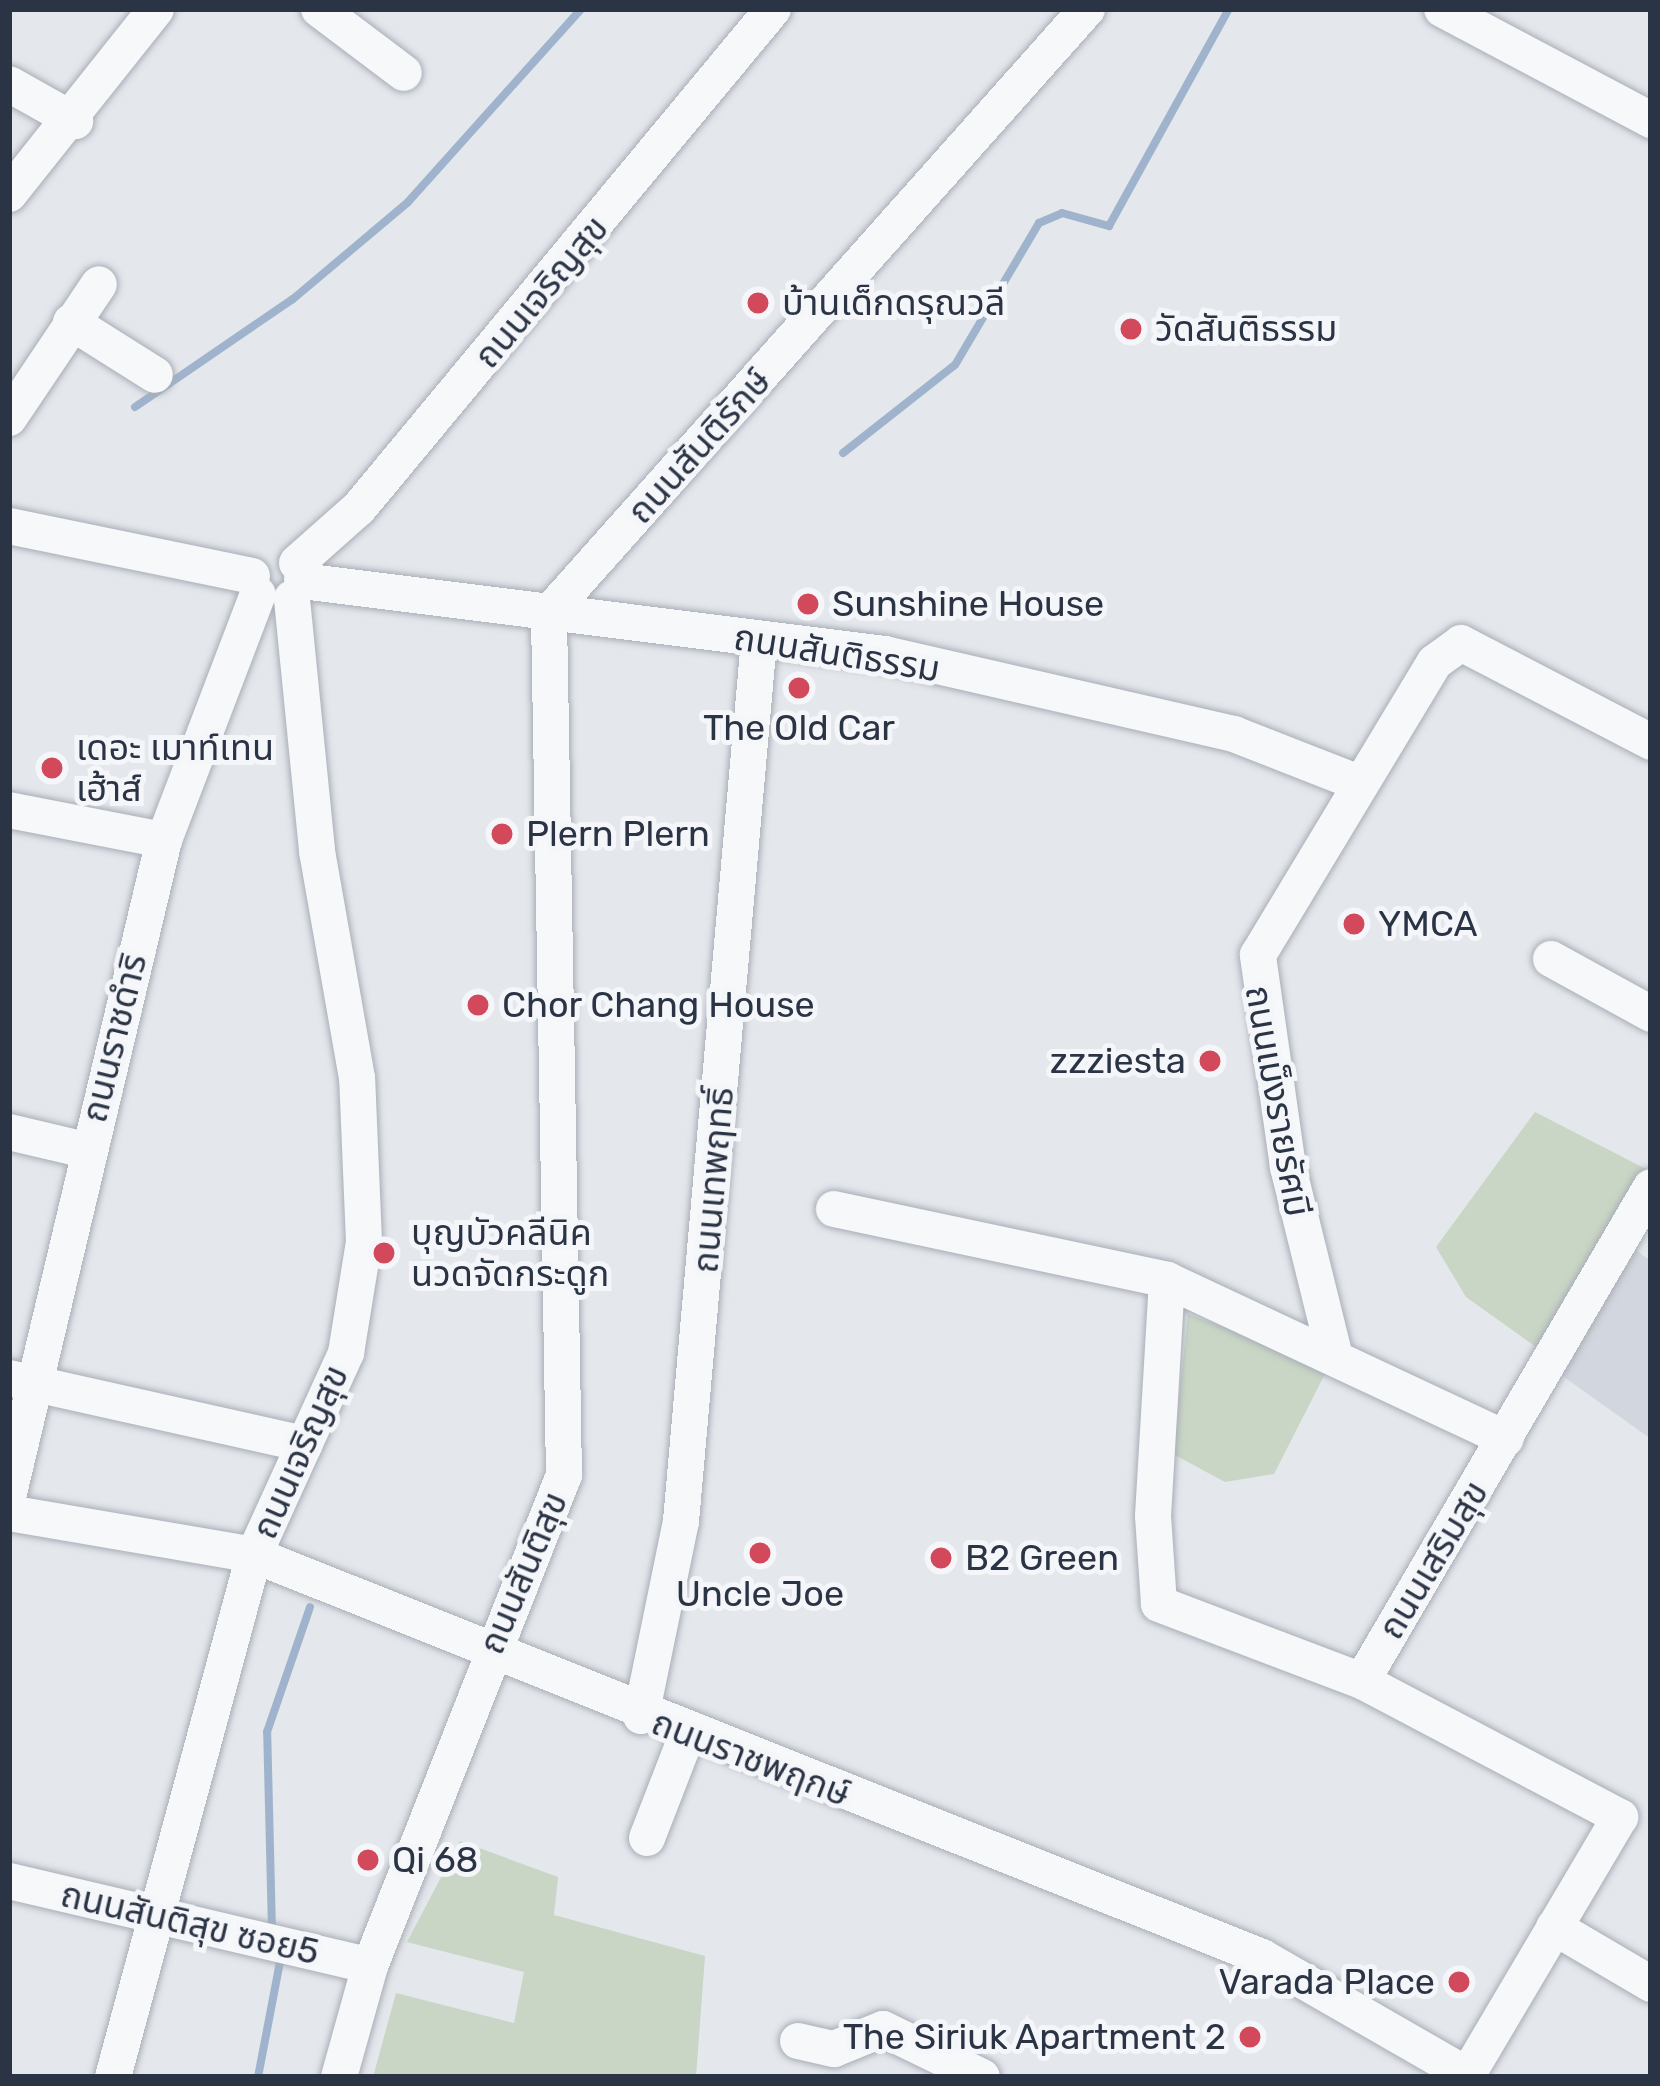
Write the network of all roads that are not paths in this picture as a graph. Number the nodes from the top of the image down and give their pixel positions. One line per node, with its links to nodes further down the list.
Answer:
1 (156, 9): 9 (street)
2 (319, 9): 6 (street)
3 (773, 9): 16 (street, ถนนเจริญสุข)
4 (1087, 9): 17 (street, ถนนสันติรักษ์)
5 (1442, 9): 8 (street)
6 (404, 73)
7 (9, 84): 9 (street)
8 (1651, 120)
9 (75, 121): 10 (street)
10 (9, 194)
11 (99, 284): 12 (street)
12 (71, 322): 13 (street); 14 (street)
13 (155, 375)
14 (9, 418)
15 (9, 526): 16 (street, ถนนสันติธรรม)
16 (280, 583): 17 (street, ถนนสันติธรรม); 22 (street, ถนนราชดำริ); 33 (street, ถนนเจริญสุข)
17 (549, 613): 18 (street, ถนนสันติธรรม); 37 (street, ถนนสันติสุข)
18 (759, 640): 20 (street, ถนนสันติธรรม); 39 (street, ถนนเทพฤทธิ์)
19 (1651, 742): 20 (street, ถนนเม็งรายรัศมี)
20 (1360, 783): 30 (street, ถนนเม็งรายรัศมี)
21 (9, 810): 22 (street)
22 (164, 840): 26 (street, ถนนราชดำริ)
23 (1551, 959): 24 (street)
24 (1651, 1014)
25 (9, 1132): 26 (street)
26 (86, 1150): 31 (street, ถนนราชดำริ)
27 (1651, 1187): 32 (street, ถนนเสริมสุข)
28 (834, 1209): 29 (street)
29 (1167, 1280): 30 (street); 38 (street)
30 (1334, 1353): 32 (street)
31 (22, 1381): 33 (street); 34 (street, ถนนราชดำริ)
32 (1505, 1438): 38 (street, ถนนเสริมสุข)
33 (305, 1444): 36 (street, ถนนเจริญสุข)
34 (9, 1492)
35 (9, 1514): 36 (street, ถนนราชพฤกษ์)
36 (254, 1555): 37 (street, ถนนราชพฤกษ์); 44 (street, ถนนเจริญสุข)
37 (488, 1655): 39 (street, ถนนราชพฤกษ์); 46 (street, ถนนสันติสุข)
38 (1362, 1681): 41 (street, ถนนเสริมสุข)
39 (641, 1716): 40 (street, ถนนราชพฤกษ์)
40 (687, 1735): 42 (street); 49 (street, ถนนราชพฤกษ์)
41 (1620, 1817): 45 (street, ถนนราชพฤกษ์)
42 (647, 1838)
43 (9, 1881): 44 (street, ถนนสันติสุข ซอย5)
44 (156, 1915): 46 (street, ถนนสันติสุข ซอย5); 50 (street, ถนนเจริญสุข)
45 (1554, 1927): 47 (street); 49 (street, ถนนราชพฤกษ์)
46 (370, 1966): 51 (street, ถนนสันติสุข)
47 (1651, 1984)
48 (798, 2041): 52 (street)
49 (1466, 2076)
50 (112, 2077)
51 (339, 2077)
52 (982, 2077)

